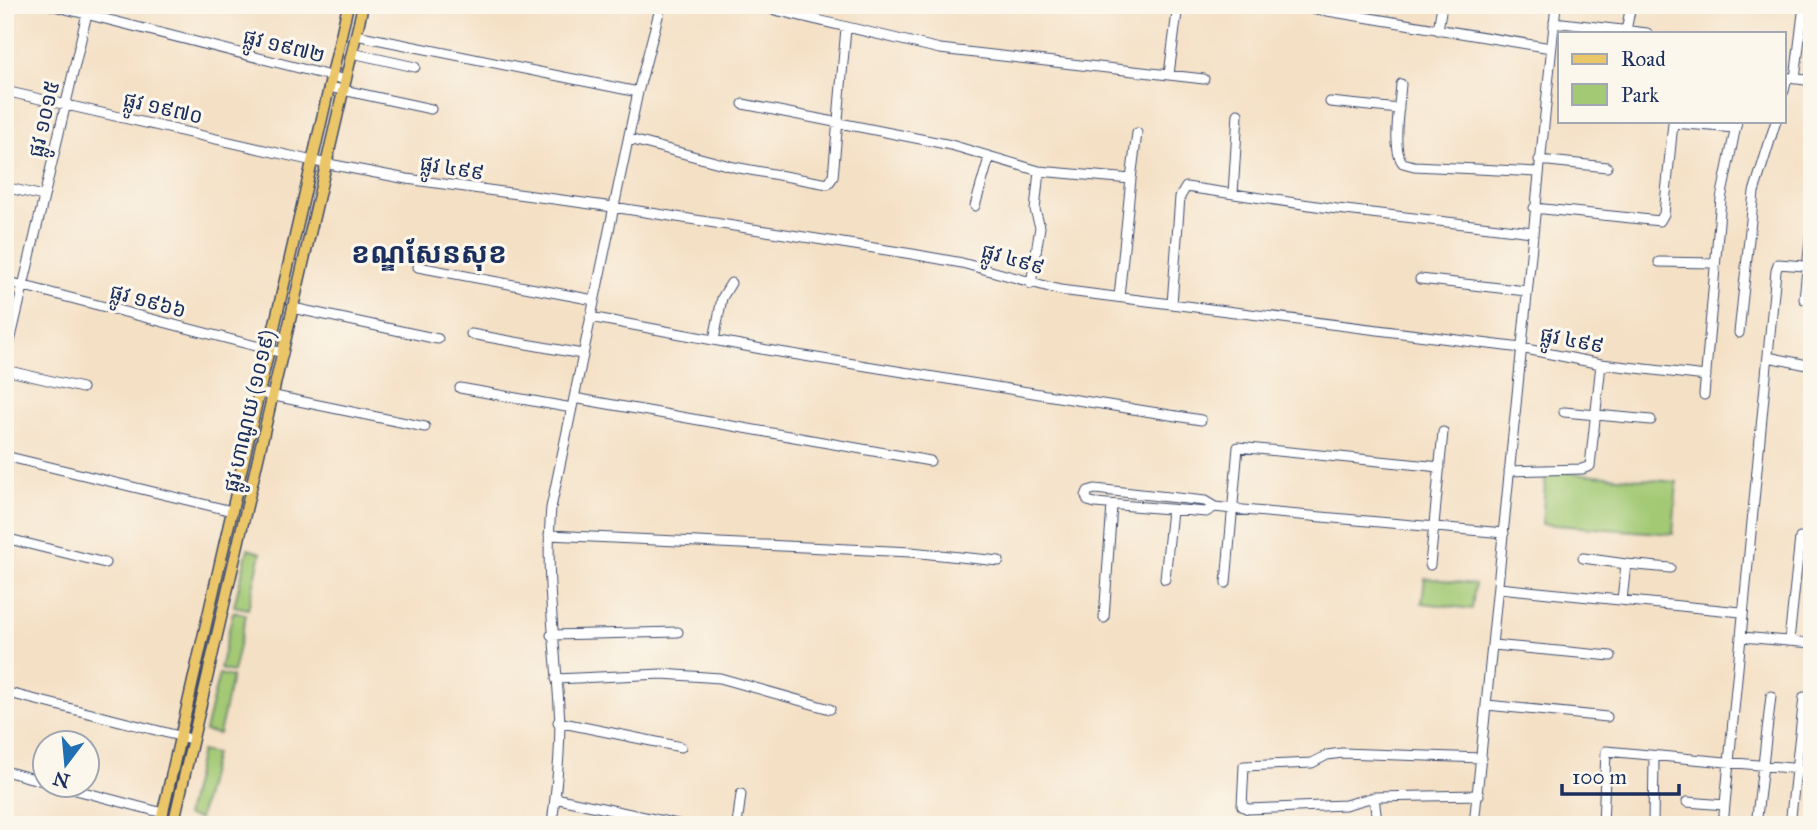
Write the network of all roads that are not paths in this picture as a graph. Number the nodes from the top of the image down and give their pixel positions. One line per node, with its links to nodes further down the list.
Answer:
1 (50, 5): 12 (street, ផ្លូវ ១៩៧២)
2 (348, 5): 27 (main road, ផ្លូវ ហាណូយ (១០១៩))
3 (363, 5): 19 (main road, ផ្លូវ ហាណូយ (១០១៩))
4 (661, 5): 31 (street)
5 (754, 5): 15 (street)
6 (1178, 5): 23 (street)
7 (1290, 5): 16 (street)
8 (1442, 5): 16 (street)
9 (1556, 5): 13 (street)
10 (1631, 5): 17 (street)
11 (1804, 5): 14 (street)
12 (88, 10): 27 (street, ផ្លូវ ១៩៧២); 33 (street, ផ្លូវ ១០១៥)
13 (1554, 22): 17 (street); 20 (street)
14 (1807, 26): 24 (street)
15 (846, 28): 23 (street); 39 (street)
16 (1438, 30): 20 (street)
17 (1626, 30): 18 (street)
18 (1640, 32)
19 (356, 35): 21 (main road, ផ្លូវ ហាណូយ (១០១៩)); 31 (street)
20 (1551, 48): 44 (street)
21 (352, 53): 22 (street); 29 (main road, ផ្លូវ ហាណូយ (១០១៩))
22 (415, 67)
23 (1169, 74): 25 (street)
24 (1789, 78): 26 (street)
25 (1204, 79)
26 (1812, 81)
27 (330, 82): 29 (street, ផ្លូវ ១៩៧២); 45 (main road, ផ្លូវ ហាណូយ (១០១៩))
28 (1401, 84): 36 (street)
29 (345, 85): 35 (street, ផ្លូវ ១៩៧២); 46 (main road, ផ្លូវ ហាណូយ (១០១៩))
30 (5, 91): 33 (street, ផ្លូវ ១៩៧០)
31 (638, 92): 42 (street)
32 (1330, 102): 36 (street)
33 (65, 104): 45 (street, ផ្លូវ ១៩៧០); 53 (street, ផ្លូវ ១០១៥)
34 (743, 104): 39 (street)
35 (431, 109)
36 (1399, 109): 49 (street)
37 (1238, 114): 52 (street)
38 (1776, 122): 75 (street)
39 (838, 123): 42 (street); 43 (street)
40 (1736, 125): 56 (street); 60 (street)
41 (1137, 133): 50 (street)
42 (629, 139): 55 (street)
43 (989, 158): 48 (street); 54 (street)
44 (1539, 160): 47 (street); 49 (street)
45 (313, 161): 46 (street, ផ្លូវ ៤៩៩); 80 (main road, ផ្លូវ ហាណូយ (១០១៩))
46 (327, 163): 55 (street, ផ្លូវ ៤៩៩); 73 (main road, ផ្លូវ ហាណូយ (១០១៩))
47 (1607, 167)
48 (1039, 171): 50 (street); 66 (street)
49 (1538, 172): 56 (street)
50 (1131, 179): 69 (street)
51 (5, 187): 53 (street)
52 (1233, 194): 58 (street); 72 (street)
53 (43, 196): 67 (street, ផ្លូវ ១០១៥)
54 (975, 206)
55 (613, 207): 66 (street, ផ្លូវ ៤៩៩); 71 (street)
56 (1534, 208): 58 (street)
57 (1812, 220): 61 (street)
58 (1532, 232): 68 (street)
59 (1659, 262): 60 (street)
60 (1713, 263): 88 (street)
61 (1805, 266): 70 (street); 83 (street)
62 (418, 267): 71 (street)
63 (1420, 279): 68 (street)
64 (5, 281): 67 (street, ផ្លូវ ១៩៦៦)
65 (731, 283): 78 (street)
66 (1031, 284): 69 (street, ផ្លូវ ៤៩៩)
67 (24, 286): 80 (street, ផ្លូវ ១៩៦៦); 84 (street, ផ្លូវ ១០១៥)
68 (1526, 291): 79 (street)
69 (1119, 297): 72 (street, ផ្លូវ ៤៩៩)
70 (1804, 299)
71 (594, 300): 74 (street)
72 (1172, 304): 79 (street, ផ្លូវ ៤៩៩)
73 (293, 308): 77 (street); 81 (main road, ផ្លូវ ហាណូយ (១០១៩))
74 (590, 317): 78 (street); 82 (street)
75 (1739, 333)
76 (471, 334): 82 (street)
77 (438, 339)
78 (714, 340): 98 (street)
79 (1521, 348): 85 (street, ផ្លូវ ៤៩៩); 105 (street)
80 (270, 350): 81 (street, ផ្លូវ ១៩៦៦); 91 (main road, ផ្លូវ ហាណូយ (១០១៩))
81 (282, 353): 93 (main road, ផ្លូវ ហាណូយ (១០១៩))
82 (582, 354): 94 (street)
83 (1768, 357): 86 (street); 126 (street)
84 (5, 363)
85 (1601, 364): 88 (street, ផ្លូវ ៤៩៩); 97 (street)
86 (1812, 366)
87 (5, 370): 89 (street)
88 (1706, 376): 92 (street)
89 (82, 388)
90 (460, 388): 95 (street)
91 (260, 393): 93 (street); 110 (main road, ផ្លូវ ហាណូយ (១០១៩))
92 (1704, 395)
93 (273, 396): 100 (street); 144 (main road, ផ្លូវ ហាណូយ (១០១៩))
94 (574, 398): 95 (street); 103 (street)
95 (572, 408): 113 (street)
96 (1564, 412): 97 (street)
97 (1597, 415): 99 (street); 105 (street)
98 (1201, 420)
99 (1651, 420)
100 (425, 427)
101 (1443, 432): 104 (street)
102 (5, 456): 110 (street)
103 (930, 461)
104 (1440, 467): 108 (street); 111 (street)
105 (1509, 471): 112 (street)
106 (1112, 505): 107 (street); 109 (street); 127 (street)
107 (1215, 507): 108 (street); 109 (street)
108 (1232, 509): 111 (street); 123 (street)
109 (1172, 510): 122 (street)
110 (232, 511): 143 (main road, ផ្លូវ ហាណូយ (១០១៩))
111 (1434, 526): 112 (street); 120 (street)
112 (1504, 533): 124 (street)
113 (549, 535): 117 (street); 129 (street)
114 (5, 538): 118 (street)
115 (1800, 538): 131 (street)
116 (1583, 558): 119 (street)
117 (999, 561)
118 (105, 563)
119 (1626, 564): 121 (street); 125 (street)
120 (1430, 565)
121 (1670, 568)
122 (1165, 579)
123 (1226, 583)
124 (1499, 588): 125 (street); 133 (street)
125 (1622, 600): 126 (street)
126 (1741, 612): 130 (street)
127 (1104, 618)
128 (678, 632): 129 (street)
129 (551, 635): 135 (street)
130 (1742, 637): 131 (street); 148 (street)
131 (1789, 641): 132 (street)
132 (1812, 643)
133 (1493, 645): 134 (street); 139 (street)
134 (1611, 656)
135 (556, 679): 140 (street); 142 (street)
136 (5, 692): 143 (street)
137 (1771, 696): 149 (street)
138 (1804, 697): 150 (street)
139 (1487, 705): 141 (street); 147 (street)
140 (830, 709)
141 (1606, 717)
142 (558, 722): 145 (street); 158 (street)
143 (180, 738): 144 (street); 161 (main road, ផ្លូវ ហាណូយ (១០១៩))
144 (193, 739): 162 (main road, ផ្លូវ ហាណូយ (១០១៩))
145 (681, 747)
146 (1654, 757): 148 (street); 168 (street); 169 (street)
147 (1482, 758): 155 (street); 156 (street)
148 (1729, 763): 149 (street); 160 (street)
149 (1762, 765): 150 (street); 171 (street)
150 (1796, 768): 151 (street); 172 (street)
151 (1812, 770)
152 (5, 771): 153 (street)
153 (32, 778)
154 (741, 794): 165 (street)
155 (1479, 795): 156 (street); 167 (street)
156 (1374, 797): 166 (street)
157 (95, 798): 161 (street)
158 (555, 798): 163 (street); 164 (street)
159 (1687, 802): 160 (street)
160 (1725, 805): 170 (street)
161 (162, 819)
162 (173, 825)
163 (552, 825)
164 (682, 825)
165 (737, 825)
166 (1391, 825)
167 (1474, 825)
168 (1603, 825)
169 (1653, 825)
170 (1723, 825)
171 (1756, 825)
172 (1790, 825)

